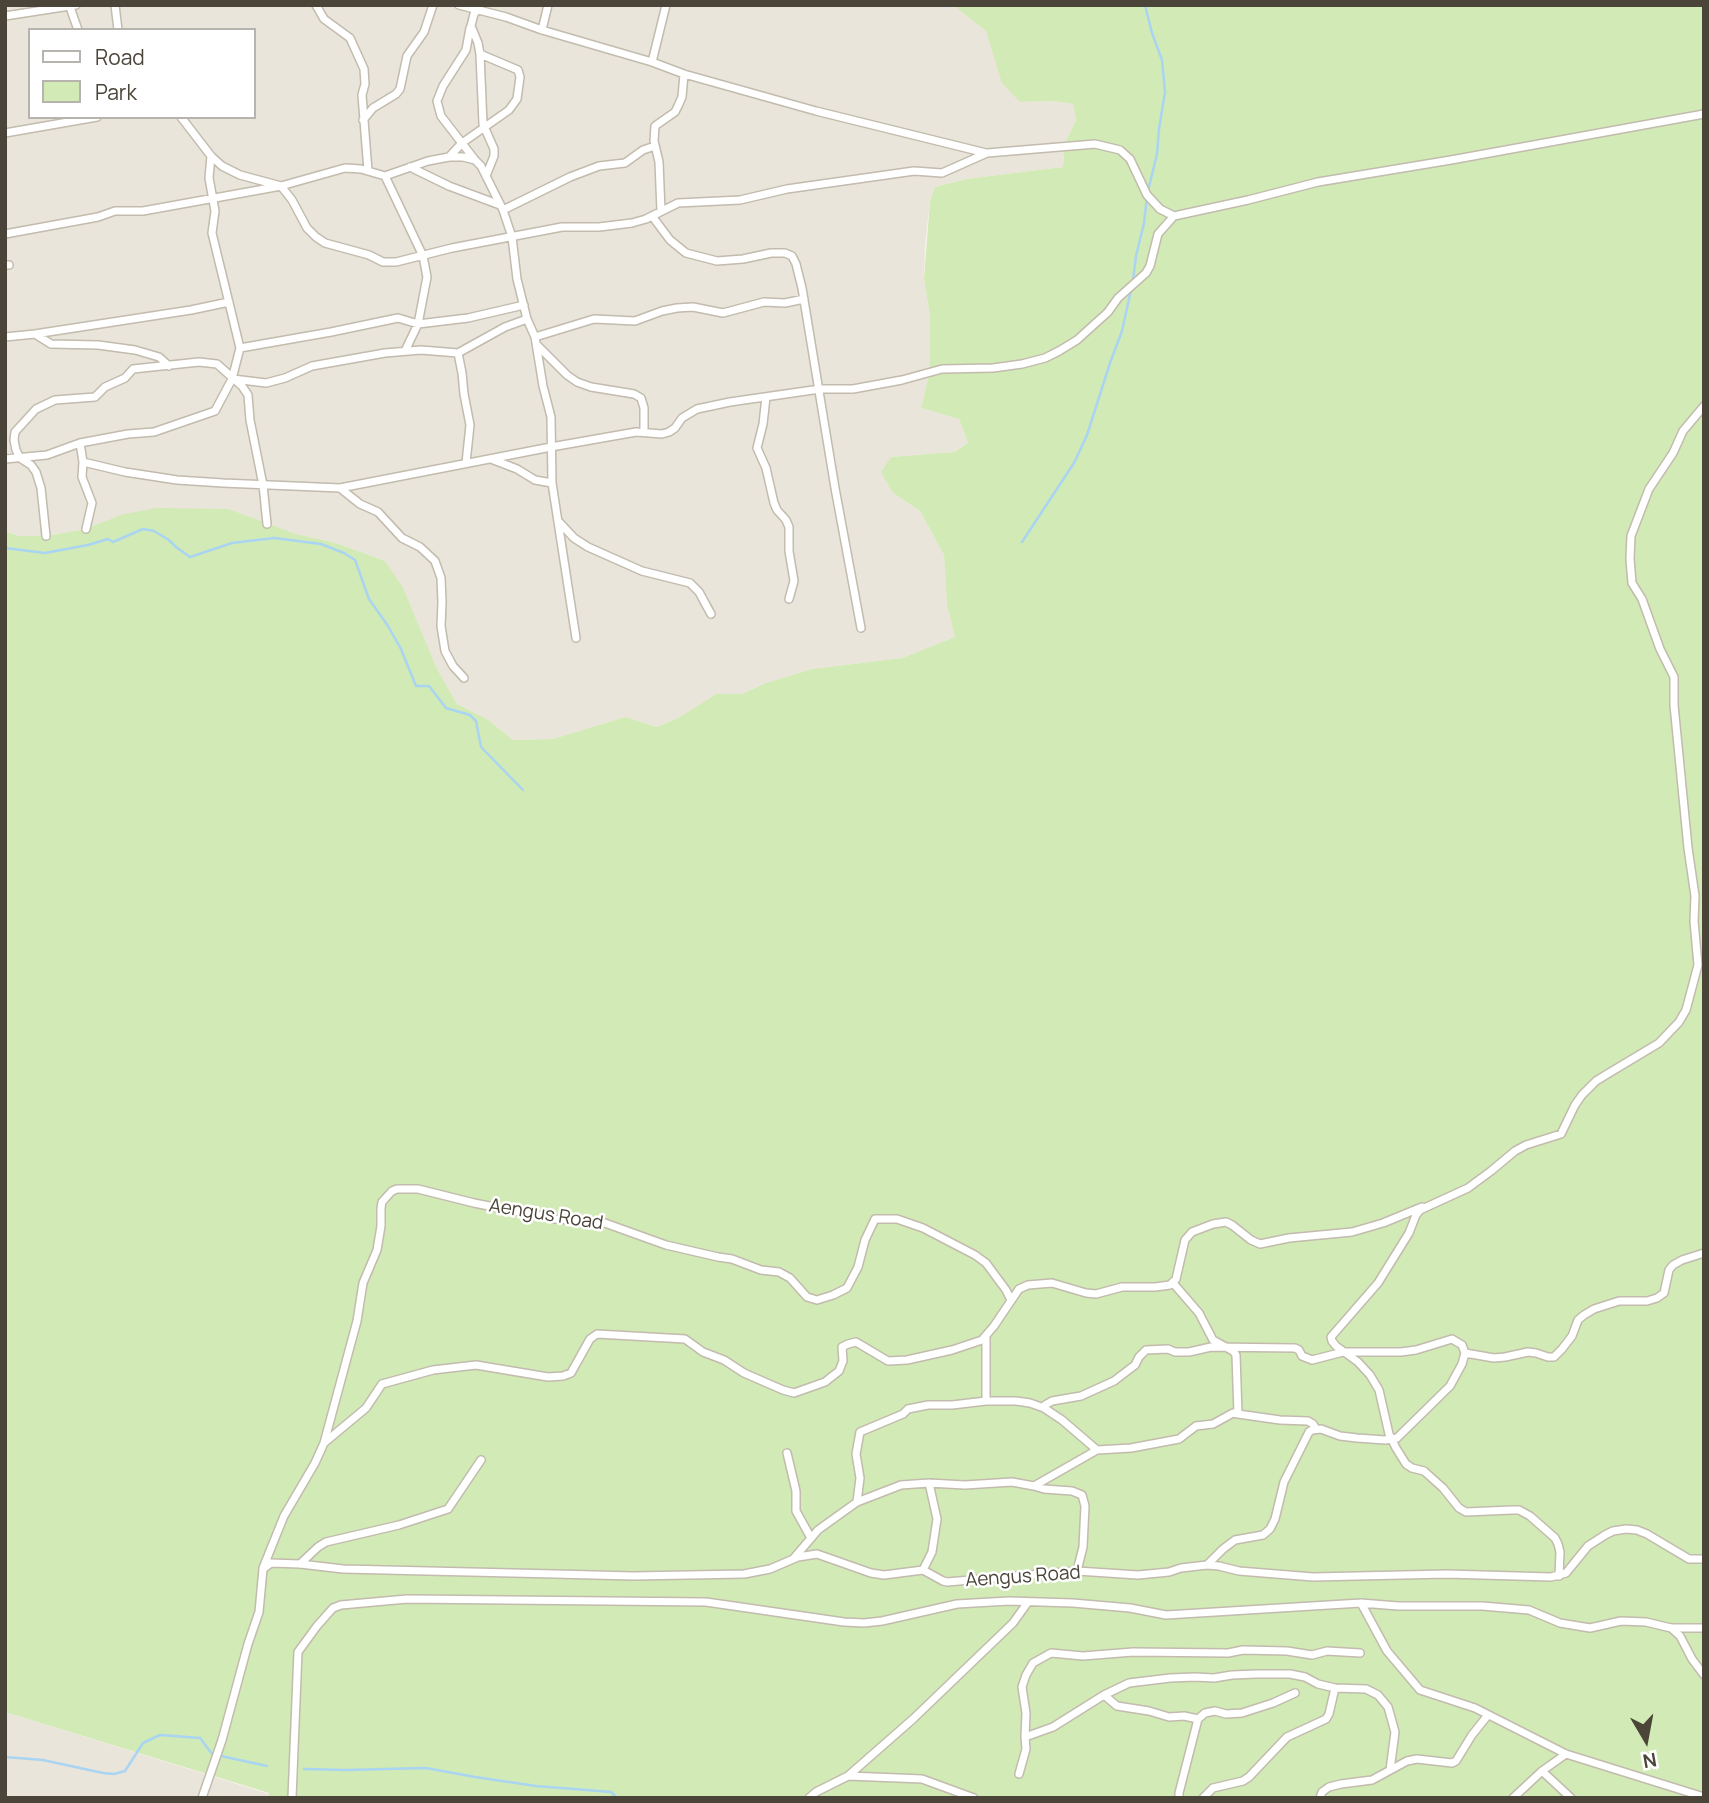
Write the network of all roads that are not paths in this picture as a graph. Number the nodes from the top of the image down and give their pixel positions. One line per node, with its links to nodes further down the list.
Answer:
1 (115, 5): 12 (street)
2 (316, 5): 20 (street)
3 (433, 5): 20 (street)
4 (458, 5): 8 (street)
5 (548, 5): 13 (street)
6 (666, 5): 15 (street)
7 (73, 6): 9 (street); 11 (street)
8 (480, 7): 10 (street); 13 (street)
9 (5, 16)
10 (471, 26): 14 (street); 23 (street)
11 (78, 28)
12 (118, 28)
13 (542, 30): 15 (street)
14 (480, 54): 21 (street); 21 (street)
15 (652, 62): 16 (street)
16 (684, 74): 24 (street); 25 (street)
17 (1704, 114): 38 (street)
18 (86, 119): 22 (street)
19 (183, 119): 26 (street)
20 (363, 120): 30 (street)
21 (485, 127): 23 (street); 32 (street)
22 (5, 133)
23 (462, 143): 27 (street); 28 (street)
24 (655, 146): 35 (street); 36 (street)
25 (987, 153): 36 (street); 38 (street)
26 (211, 156): 33 (street); 34 (street)
27 (449, 157): 28 (street); 29 (street)
28 (475, 160): 32 (street)
29 (410, 167): 31 (street); 35 (street)
30 (368, 170): 31 (street); 33 (street)
31 (385, 176): 41 (street)
32 (486, 176): 35 (street)
33 (281, 186): 34 (street); 41 (street)
34 (212, 198): 39 (street); 43 (street)
35 (502, 208): 40 (street)
36 (661, 211): 37 (street)
37 (652, 216): 40 (street); 42 (street)
38 (1174, 216): 55 (street)
39 (5, 234)
40 (512, 237): 41 (street); 44 (street)
41 (424, 256): 46 (street)
42 (804, 299): 49 (street); 55 (street)
43 (229, 302): 47 (street); 50 (street)
44 (524, 305): 45 (street); 46 (street)
45 (527, 319): 49 (street); 52 (street)
46 (418, 324): 50 (street); 51 (street)
47 (35, 334): 48 (street); 53 (street)
48 (5, 337)
49 (536, 341): 58 (street); 60 (street)
50 (240, 348): 54 (street)
51 (405, 351): 52 (street); 54 (street)
52 (458, 353): 65 (street)
53 (169, 366): 54 (street); 61 (street)
54 (232, 379): 59 (street); 67 (street)
55 (820, 389): 56 (street); 75 (street)
56 (766, 397): 58 (street); 73 (street)
57 (1704, 406): 78 (street)
58 (644, 432): 60 (street)
59 (80, 443): 61 (street); 64 (street)
60 (551, 447): 62 (street); 66 (street)
61 (20, 458): 63 (street); 72 (street)
62 (490, 458): 65 (street); 66 (street)
63 (5, 459)
64 (83, 462): 67 (street); 71 (street)
65 (466, 463): 68 (street)
66 (552, 483): 69 (street)
67 (263, 485): 68 (street); 70 (street)
68 (340, 488): 77 (street)
69 (558, 520): 74 (street); 76 (street)
70 (267, 524)
71 (86, 529)
72 (46, 536)
73 (789, 598)
74 (711, 614)
75 (861, 628)
76 (576, 638)
77 (464, 678)
78 (1432, 1203): 80 (street); 84 (street)
79 (1704, 1254): 85 (street)
80 (1173, 1283): 81 (street); 83 (street)
81 (1011, 1300): 82 (street); 91 (street, Aengus Road)
82 (986, 1336): 86 (street); 91 (street)
83 (1225, 1347): 84 (street); 87 (street); 88 (street)
84 (1343, 1352): 85 (street); 90 (street)
85 (1465, 1353): 90 (street)
86 (986, 1401): 87 (street); 97 (street)
87 (1044, 1408): 92 (street)
88 (1238, 1414): 89 (street); 92 (street)
89 (1316, 1429): 90 (street); 102 (street)
90 (1392, 1439): 106 (street)
91 (324, 1443): 103 (street, Aengus Road)
92 (1097, 1450): 96 (street)
93 (787, 1453): 98 (street)
94 (481, 1460): 101 (street)
95 (929, 1483): 96 (street); 97 (street); 104 (street)
96 (1034, 1486): 105 (street)
97 (857, 1502): 98 (street)
98 (811, 1538): 99 (street)
99 (794, 1559): 101 (street, Aengus Road); 104 (street, Aengus Road)
100 (1704, 1559): 106 (street)
101 (300, 1564): 103 (street, Aengus Road)
102 (1207, 1566): 105 (street, Aengus Road); 106 (street, Aengus Road)
103 (263, 1569): 125 (street, Aengus Road)
104 (923, 1570): 105 (street, Aengus Road)
105 (1077, 1571)
106 (1559, 1576)
107 (1028, 1602): 108 (street); 123 (street); 126 (street)
108 (1361, 1603): 109 (street); 116 (street)
109 (1671, 1628): 110 (street); 112 (street)
110 (1704, 1628)
111 (1360, 1653): 118 (street)
112 (1704, 1675)
113 (1335, 1688): 115 (street); 120 (street); 130 (street)
114 (1295, 1693): 117 (street)
115 (1104, 1695): 117 (street); 118 (street)
116 (1488, 1715): 119 (street); 120 (street)
117 (1198, 1719): 129 (street)
118 (1025, 1737): 122 (street)
119 (1566, 1754): 121 (street); 124 (street)
120 (1390, 1770): 131 (street)
121 (1542, 1771): 132 (street); 133 (street)
122 (1019, 1774)
123 (848, 1776): 127 (street); 128 (street)
124 (1704, 1797)
125 (202, 1798)
126 (292, 1798)
127 (809, 1798)
128 (974, 1798)
129 (1179, 1798)
130 (1203, 1798)
131 (1320, 1798)
132 (1513, 1798)
133 (1571, 1798)

